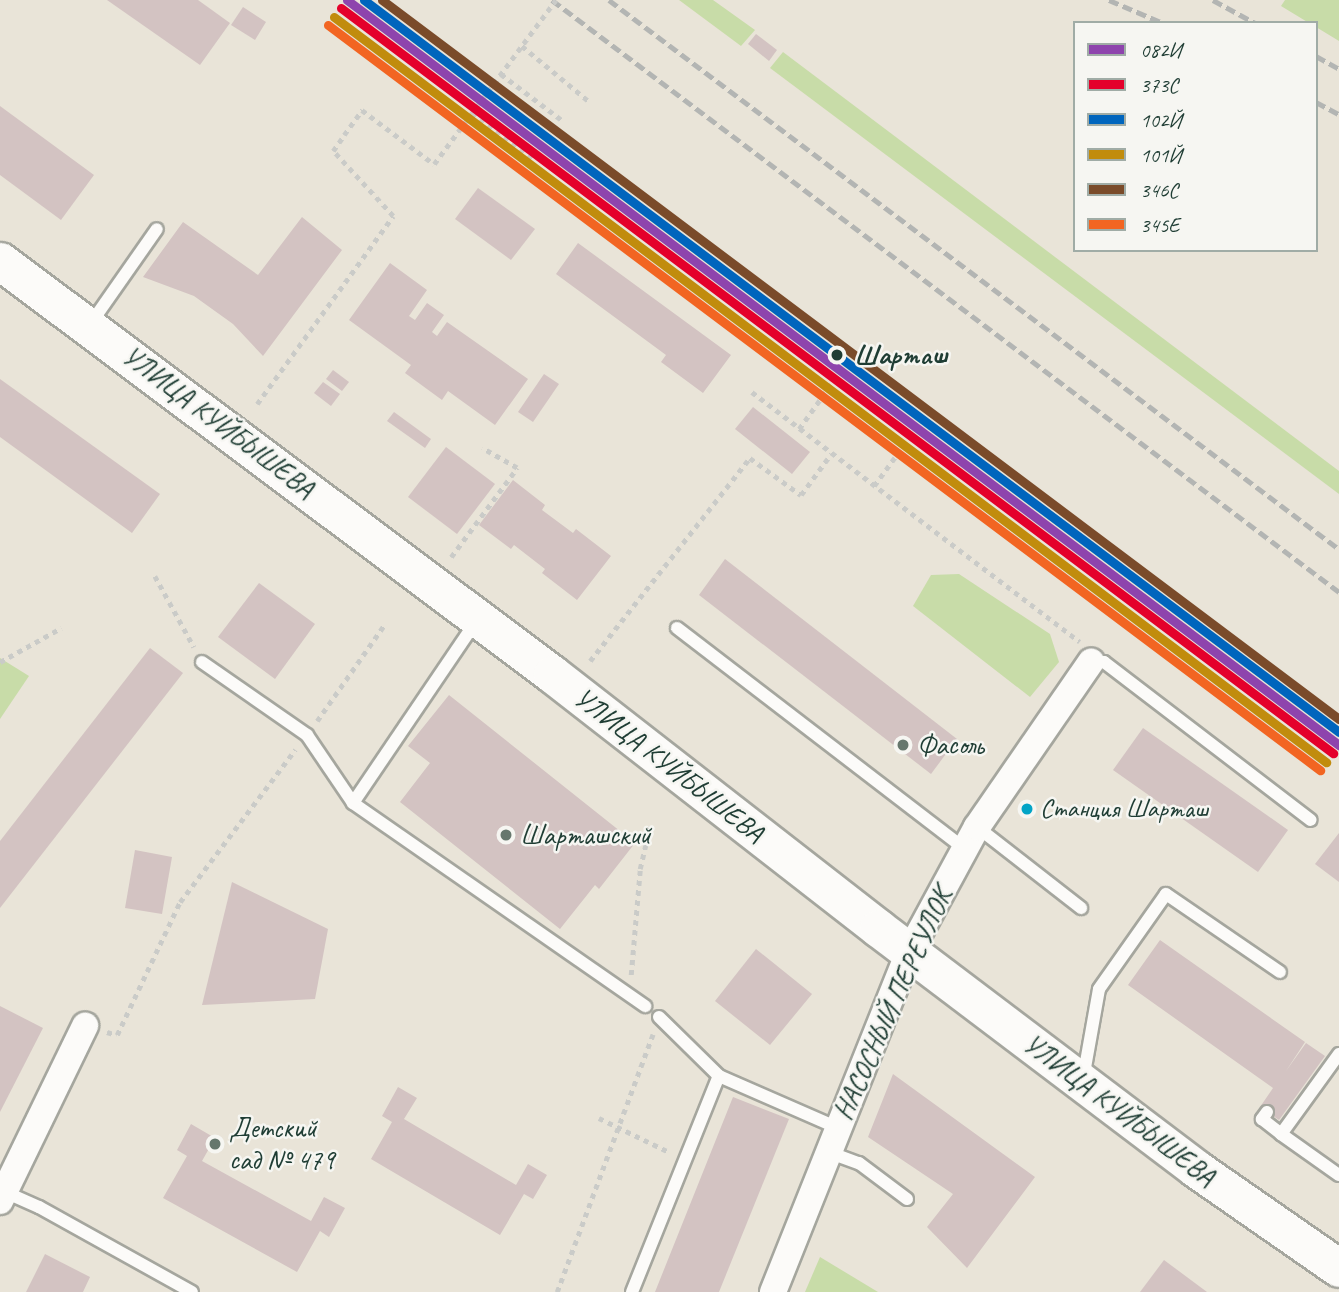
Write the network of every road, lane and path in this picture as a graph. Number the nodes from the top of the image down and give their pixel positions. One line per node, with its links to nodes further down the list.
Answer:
1 (556, 0): 2 (path, bridge)
2 (522, 46): 3 (path, bridge); 4 (path)
3 (500, 74): 5 (path, bridge); 6 (path)
4 (591, 103)
5 (472, 113): 7 (path); 13 (path, bridge)
6 (563, 121)
7 (535, 160)
8 (157, 229): 10 (lane)
9 (0, 261): 10 (street, УЛИЦА КУЙБЫШЕВА)
10 (89, 327): 21 (street, УЛИЦА КУЙБЫШЕВА)
11 (854, 352): 15 (path)
12 (752, 392): 15 (path)
13 (257, 404)
14 (930, 409): 18 (path)
15 (799, 429): 17 (path)
16 (482, 447): 19 (path)
17 (831, 454): 18 (path); 25 (path)
18 (874, 486): 28 (path)
19 (451, 557)
20 (155, 576): 27 (path)
21 (479, 618): 30 (lane); 35 (street, УЛИЦА КУЙБЫШЕВА)
22 (386, 624): 29 (path)
23 (61, 628): 26 (path)
24 (677, 628): 33 (lane)
25 (590, 661)
26 (0, 662)
27 (202, 662): 29 (lane)
28 (1091, 662): 31 (lane); 33 (street, НАСОСНЫЙ ПЕРЕУЛОК)
29 (307, 735): 30 (lane); 40 (path)
30 (353, 803): 37 (lane)
31 (1311, 820)
32 (650, 827): 37 (path)
33 (971, 838): 34 (lane); 35 (street, НАСОСНЫЙ ПЕРЕУЛОК)
34 (1081, 908)
35 (909, 952): 43 (street, УЛИЦА КУЙБЫШЕВА); 48 (street, НАСОСНЫЙ ПЕРЕУЛОК)
36 (1280, 972): 43 (lane)
37 (630, 995): 38 (lane)
38 (645, 1006)
39 (659, 1017): 42 (lane); 46 (path)
40 (85, 1026): 51 (street)
41 (1339, 1055): 47 (lane)
42 (719, 1076): 48 (lane); 49 (lane)
43 (1082, 1082): 53 (street, УЛИЦА КУЙБЫШЕВА)
44 (1267, 1112): 47 (lane)
45 (598, 1118): 46 (path)
46 (620, 1129): 49 (path); 55 (path)
47 (1281, 1134): 50 (lane)
48 (833, 1140): 52 (lane); 57 (street, НАСОСНЫЙ ПЕРЕУЛОК)
49 (685, 1160): 56 (lane)
50 (1339, 1175)
51 (2, 1196): 54 (lane)
52 (907, 1199)
53 (1336, 1261)
54 (192, 1292)
55 (557, 1292)
56 (632, 1292)
57 (773, 1292)

